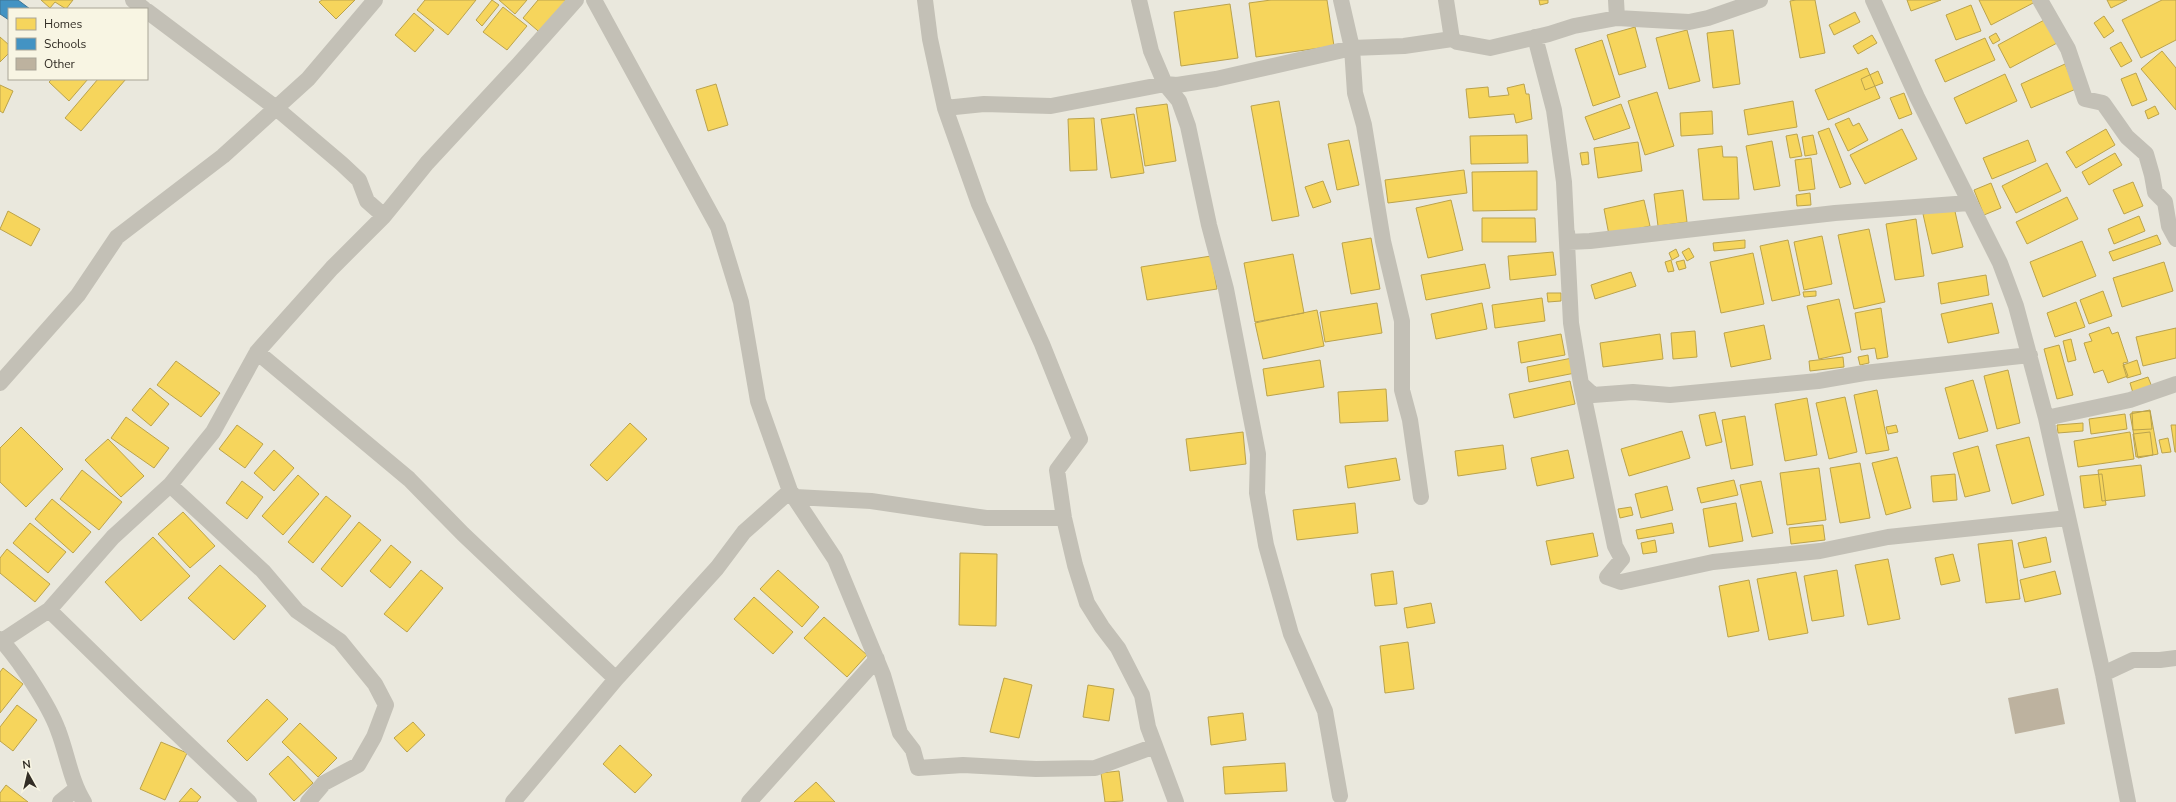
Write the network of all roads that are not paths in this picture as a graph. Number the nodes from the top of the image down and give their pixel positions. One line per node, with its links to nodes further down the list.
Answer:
1 (133, 0): 13 (street)
2 (374, 0): 20 (street)
3 (576, 0): 23 (street)
4 (594, 0): 33 (street)
5 (925, 0): 21 (street)
6 (1139, 0): 19 (street)
7 (1341, 0): 18 (street)
8 (1446, 0): 17 (street)
9 (1616, 0): 15 (street)
10 (1760, 0): 15 (street)
11 (1873, 0): 22 (street)
12 (2040, 0): 25 (street)
13 (143, 8)
14 (148, 12): 20 (street)
15 (1617, 18): 16 (street)
16 (1535, 37): 17 (street); 24 (street)
17 (1452, 39): 18 (street)
18 (1352, 48): 19 (street); 34 (street)
19 (1165, 84): 21 (street); 45 (street)
20 (276, 108): 23 (street); 28 (street)
21 (945, 108): 35 (street)
22 (1969, 203): 24 (street); 27 (street)
23 (384, 216): 26 (street)
24 (1566, 225): 29 (street)
25 (2176, 239)
26 (257, 352): 32 (street); 42 (street)
27 (2030, 355): 29 (street); 31 (street)
28 (0, 383)
29 (1581, 384): 36 (street)
30 (2176, 384): 31 (street)
31 (2046, 418): 36 (street)
32 (170, 485): 37 (street); 48 (street)
33 (790, 491): 35 (street); 40 (street); 42 (street)
34 (1421, 497)
35 (1064, 518): 43 (street)
36 (2068, 518): 41 (street)
37 (50, 610): 38 (street); 47 (street)
38 (1, 640): 44 (street)
39 (2176, 658): 41 (street)
40 (877, 659): 43 (street); 50 (street)
41 (2103, 674): 52 (street)
42 (616, 679): 49 (street)
43 (1155, 746): 51 (street)
44 (80, 796): 46 (street)
45 (1340, 796)
46 (60, 802)
47 (249, 802)
48 (308, 802)
49 (513, 802)
50 (749, 802)
51 (1176, 802)
52 (2128, 802)

